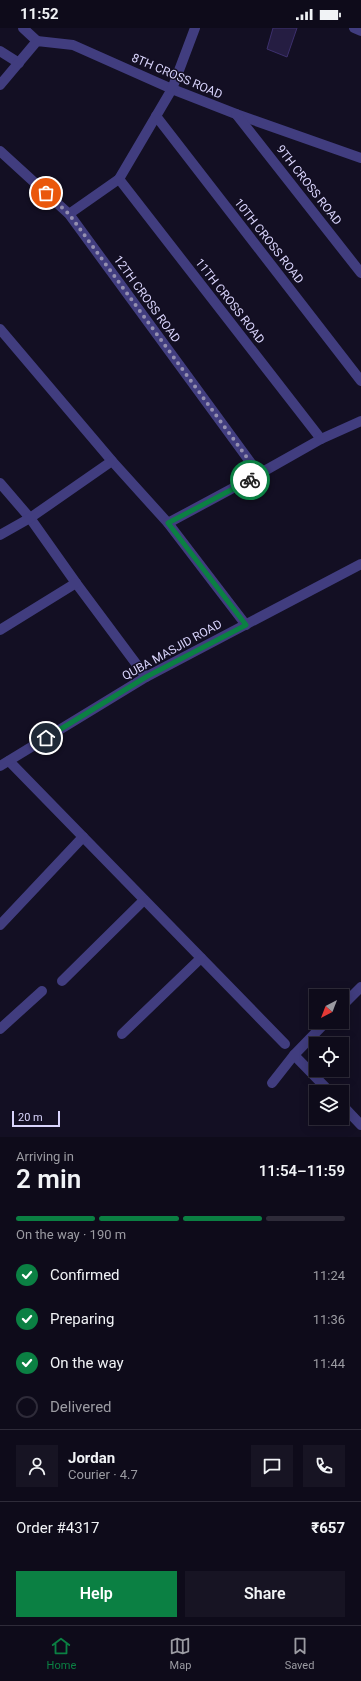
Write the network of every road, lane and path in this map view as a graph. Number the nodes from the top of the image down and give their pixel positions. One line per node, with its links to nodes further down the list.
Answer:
1 (23, 28): 5 (street)
2 (195, 28): 9 (street)
3 (354, 28): 4 (street)
4 (361, 31)
5 (37, 41): 7 (street); 9 (street, 8TH CROSS ROAD)
6 (0, 51): 7 (street)
7 (19, 63): 8 (street)
8 (0, 85)
9 (172, 89): 10 (street, 8TH CROSS ROAD); 11 (street)
10 (236, 114): 13 (street, 8TH CROSS ROAD); 16 (street, 9TH CROSS ROAD)
11 (156, 116): 14 (street); 18 (street, 10TH CROSS ROAD)
12 (0, 151): 15 (street, 12TH CROSS ROAD)
13 (361, 158)
14 (119, 179): 15 (street); 20 (street, 11TH CROSS ROAD)
15 (69, 214): 22 (street, 12TH CROSS ROAD)
16 (361, 273)
17 (0, 329): 21 (street)
18 (361, 381)
19 (361, 421): 20 (street)
20 (321, 439): 22 (street)
21 (112, 461): 24 (street); 25 (street)
22 (259, 474): 25 (street)
23 (0, 483): 24 (street)
24 (30, 518): 26 (street); 28 (street)
25 (168, 523): 29 (street)
26 (0, 536)
27 (361, 564): 29 (street, QUBA MASJID ROAD)
28 (76, 584): 30 (street); 31 (street)
29 (246, 625): 31 (street, QUBA MASJID ROAD)
30 (0, 630)
31 (146, 677): 32 (street, QUBA MASJID ROAD)
32 (4, 764): 33 (street)
33 (83, 837): 34 (street); 35 (street)
34 (144, 900): 36 (street); 37 (street)
35 (0, 924)
36 (201, 958): 43 (street); 44 (street)
37 (62, 982)
38 (361, 987): 40 (street)
39 (42, 991): 41 (street)
40 (349, 999)
41 (0, 1028)
42 (319, 1029): 45 (street)
43 (122, 1034)
44 (285, 1044)
45 (294, 1055): 46 (street); 47 (street)
46 (272, 1082)
47 (323, 1085)
48 (349, 1112): 49 (street)
49 (361, 1125)

